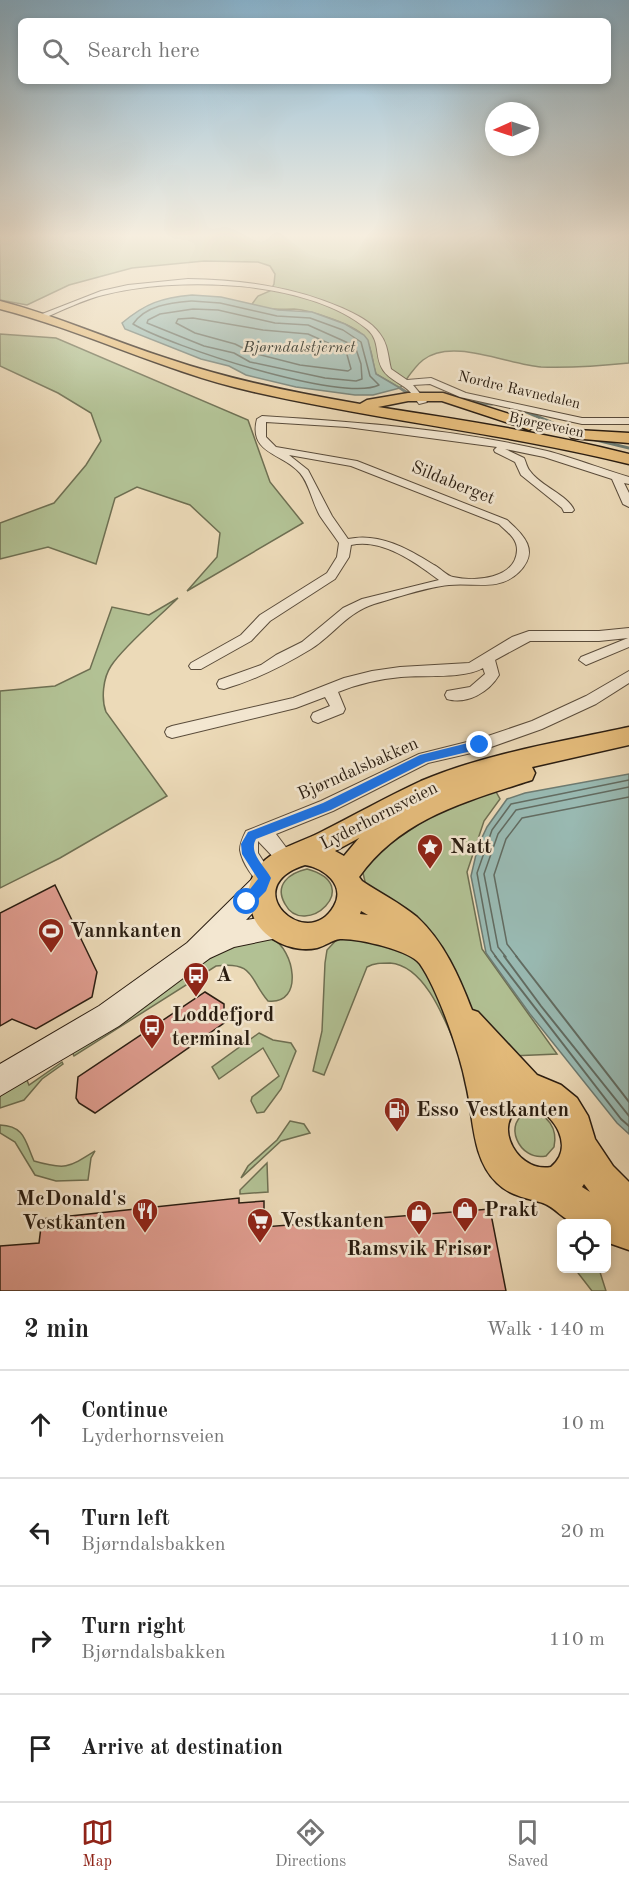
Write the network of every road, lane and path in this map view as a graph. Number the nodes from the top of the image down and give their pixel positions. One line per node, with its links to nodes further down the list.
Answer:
1 (98, 294): 4 (street)
2 (297, 294): 6 (street)
3 (0, 305): 4 (main road)
4 (41, 316): 5 (main road)
5 (146, 356): 10 (main road); 11 (main road)
6 (405, 383): 7 (street); 12 (street, Nordre Ravnedalen)
7 (420, 400): 8 (main road, Bjørgeveien); 9 (main road, Bjørgeveien); 10 (main road, Bjørgeveien); 11 (main road, Bjørgeveien)
8 (448, 402): 9 (main road, Bjørgeveien); 13 (main road)
9 (465, 404): 14 (main road, Bjørgeveien)
10 (349, 406): 11 (main road)
11 (393, 416): 13 (main road); 18 (main road)
12 (629, 421)
13 (451, 423): 17 (main road)
14 (629, 438)
15 (491, 443): 16 (street); 19 (street); 22 (street)
16 (268, 446): 23 (street); 24 (street, Sildaberget)
17 (629, 459)
18 (629, 465)
19 (616, 477): 20 (street); 21 (street)
20 (629, 481)
21 (629, 504)
22 (568, 510)
23 (345, 543): 24 (street); 29 (street)
24 (449, 581): 31 (street, Sildaberget)
25 (629, 633): 27 (street)
26 (629, 642): 28 (street)
27 (488, 660): 32 (street); 33 (street)
28 (586, 660)
29 (196, 666)
30 (629, 676): 38 (street, Bjørndalsbakken)
31 (224, 684)
32 (329, 692): 34 (street); 35 (street)
33 (452, 695)
34 (318, 717)
35 (172, 732)
36 (629, 736): 39 (main road, Lyderhornsveien)
37 (629, 750): 40 (main road, Lyderhornsveien)
38 (268, 829): 39 (street); 41 (street, Bjørndalsbakken)
39 (295, 856): 40 (main road); 41 (main road)
40 (348, 881): 42 (main road); 44 (main road)
41 (263, 882): 43 (main road); 45 (main road)
42 (334, 926): 43 (main road); 44 (main road)
43 (278, 927): 45 (main road)
44 (426, 951): 46 (main road)
45 (197, 952): 47 (main road)
46 (459, 1013): 48 (main road); 49 (main road)
47 (0, 1081)
48 (527, 1089): 49 (main road); 50 (main road)
49 (491, 1127): 51 (main road)
50 (579, 1145): 51 (main road); 52 (main road)
51 (548, 1186): 53 (main road)
52 (629, 1207)
53 (629, 1232)

